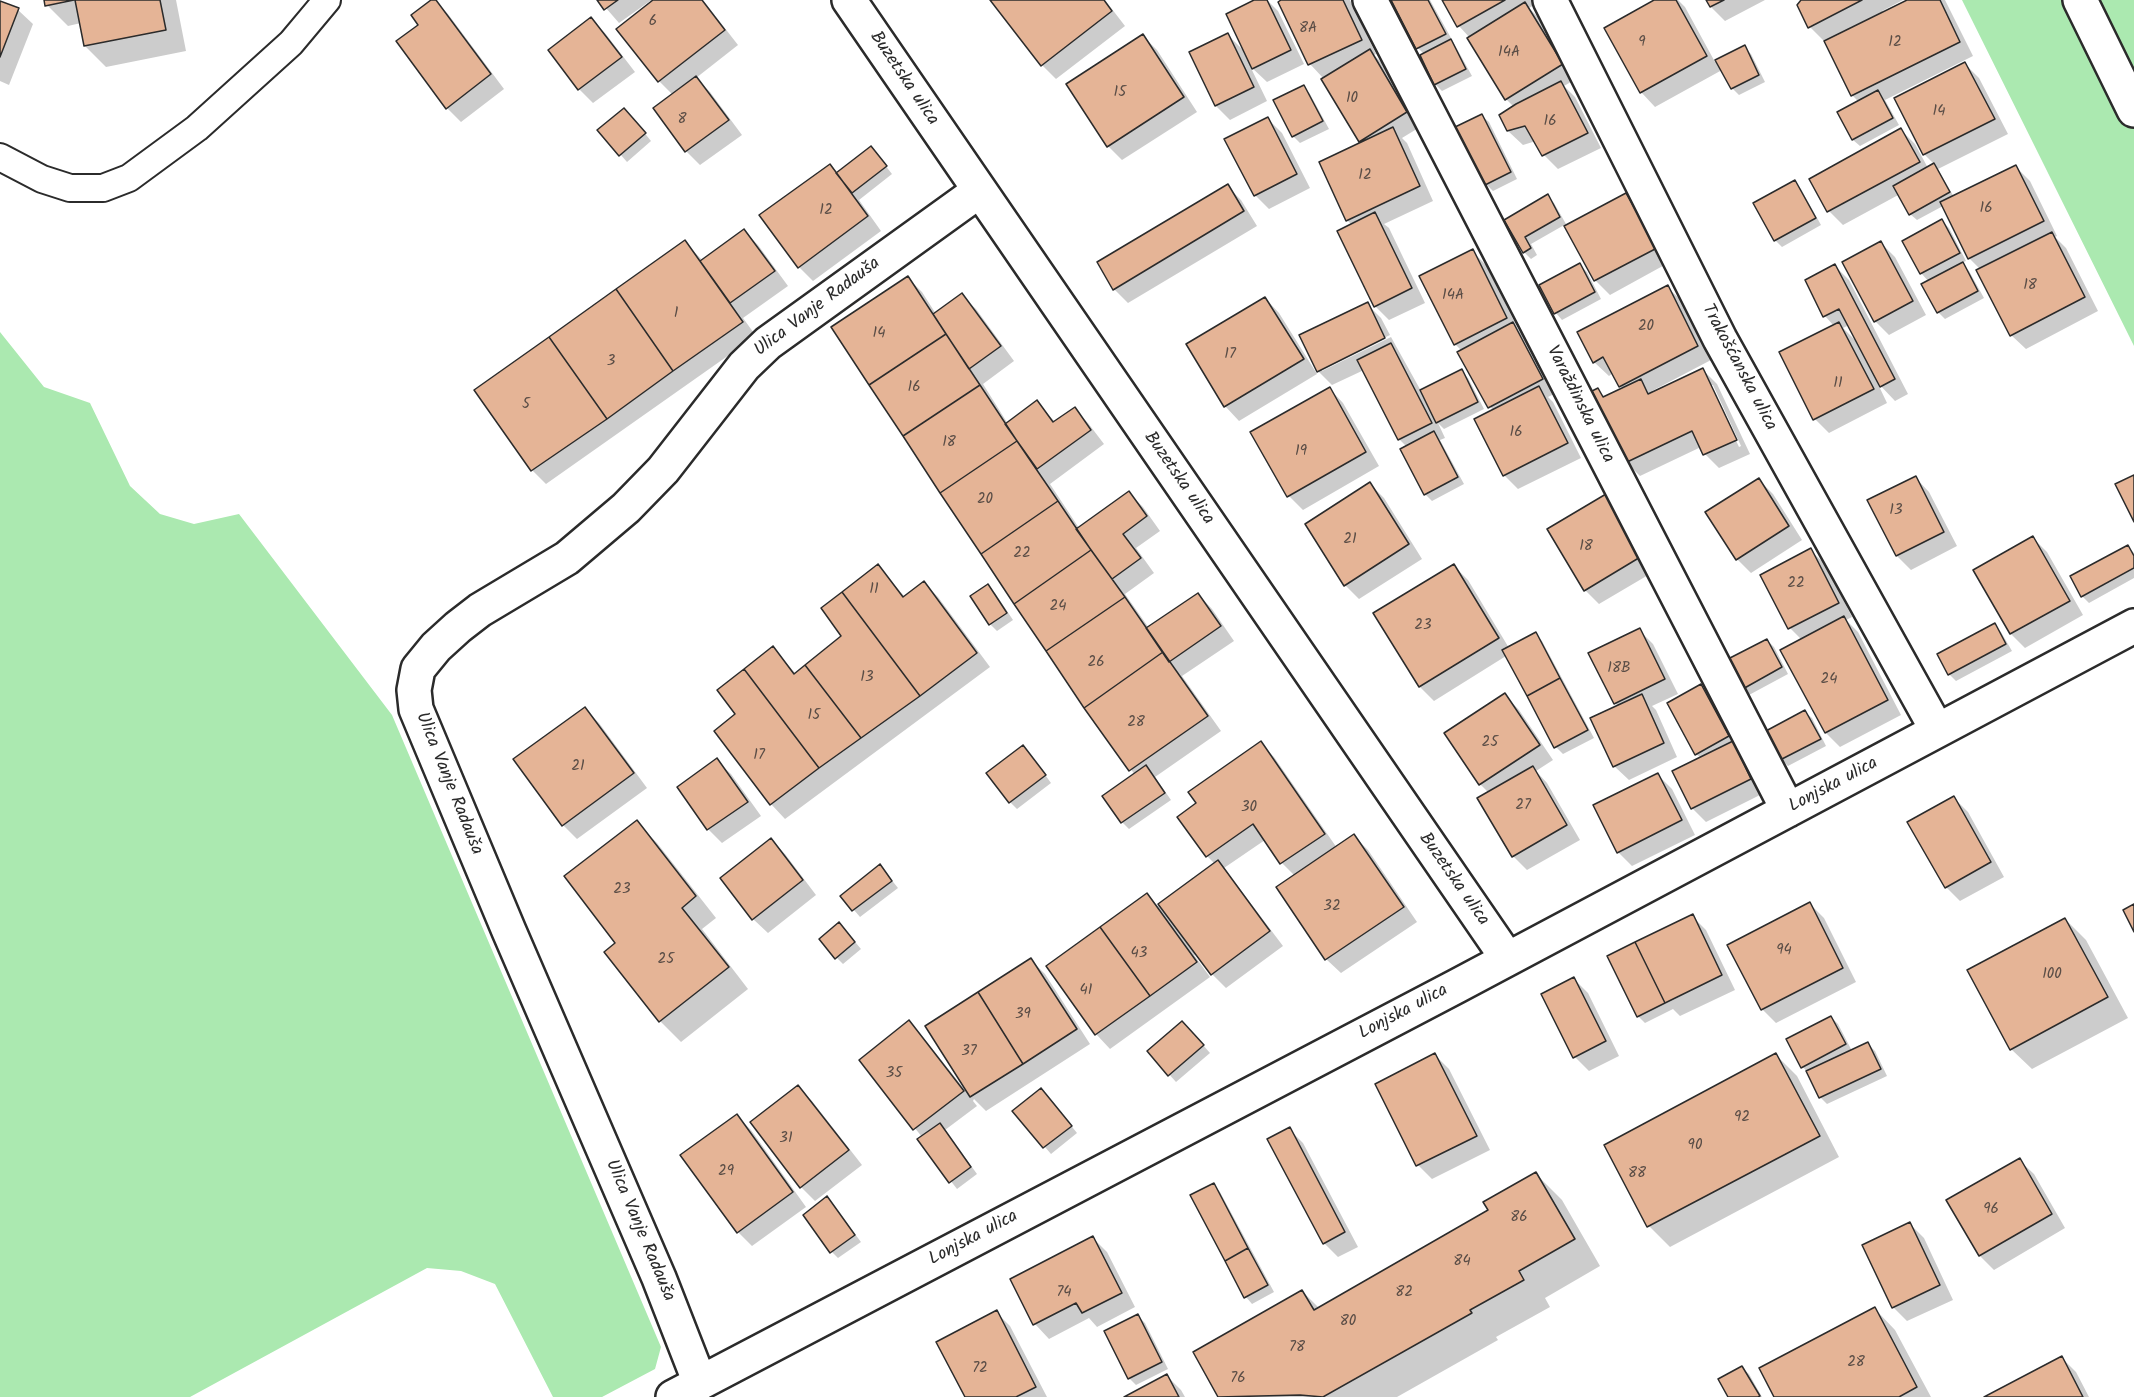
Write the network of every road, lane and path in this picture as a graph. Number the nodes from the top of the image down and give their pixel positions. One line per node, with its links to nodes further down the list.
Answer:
1 (327, 0): 7 (lane)
2 (849, 0): 8 (street, Buzetska ulica)
3 (1370, 0): 11 (street, Varaždinska ulica)
4 (1550, 0): 10 (street, Trakošćanska ulica)
5 (2080, 0): 6 (street)
6 (2134, 110)
7 (0, 157)
8 (980, 191): 12 (street, Buzetska ulica); 13 (street, Ulica Vanje Radauša)
9 (2134, 626): 10 (street, Lonjska ulica)
10 (1937, 730): 11 (street, Lonjska ulica)
11 (1788, 810): 12 (street, Lonjska ulica)
12 (1507, 958): 13 (street, Lonjska ulica)
13 (686, 1390)

